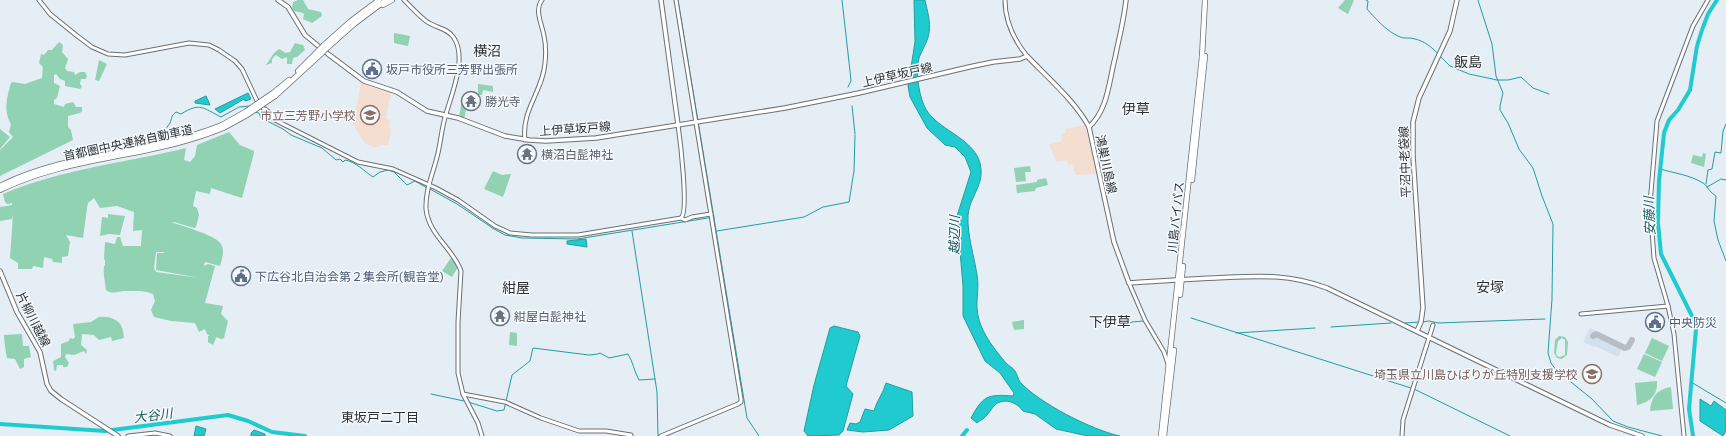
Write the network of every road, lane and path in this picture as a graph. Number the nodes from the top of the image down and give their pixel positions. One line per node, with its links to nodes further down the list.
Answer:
1 (39, 0): 26 (street)
2 (278, 0): 20 (main road, 上伊草坂戸線)
3 (376, 0): 17 (highway)
4 (379, 0): 17 (highway, 首都圏中央連絡自動車道)
5 (386, 0): 16 (highway, 首都圏中央連絡自動車道)
6 (392, 0): 16 (highway)
7 (404, 0): 20 (street)
8 (542, 0): 25 (street)
9 (661, 0): 22 (main road)
10 (676, 0): 21 (street)
11 (1005, 0): 19 (street)
12 (1126, 0): 24 (main road, 鴻巣川島線)
13 (1206, 0): 32 (highway, 川島バイパス)
14 (1457, 0): 37 (main road, 平沼中老袋線)
15 (1708, 0): 34 (street)
16 (362, 17): 18 (highway, 首都圏中央連絡自動車道)
17 (351, 21): 18 (highway, 首都圏中央連絡自動車道)
18 (325, 47): 23 (highway, 首都圏中央連絡自動車道, bridge)
19 (1027, 56): 21 (main road, 上伊草坂戸線); 24 (main road)
20 (446, 115): 25 (main road, 上伊草坂戸線); 26 (street)
21 (696, 122): 22 (main road, 上伊草坂戸線); 29 (street)
22 (678, 125): 25 (main road, 上伊草坂戸線); 30 (street)
23 (223, 126): 27 (highway, 首都圏中央連絡自動車道); 28 (highway, 首都圏中央連絡自動車道)
24 (1089, 127): 33 (main road, 鴻巣川島線)
25 (525, 140)
26 (429, 185): 30 (street); 40 (street)
27 (0, 186)
28 (0, 190)
29 (711, 214): 30 (street); 47 (street)
30 (681, 218)
31 (0, 270): 43 (main road, 片柳川越線)
32 (1180, 279): 33 (main road); 37 (main road); 39 (highway, 川島バイパス); 41 (highway, 川島バイパス)
33 (1129, 283): 39 (street)
34 (1668, 306): 35 (street); 52 (street)
35 (1581, 314)
36 (1433, 325): 38 (street)
37 (1416, 331): 38 (main road)
38 (1428, 338): 50 (street); 51 (main road)
39 (1168, 368): 41 (highway, 川島バイパス)
40 (463, 394): 42 (street); 46 (street)
41 (1165, 418): 48 (highway, 川島バイパス); 49 (highway, 川島バイパス)
42 (631, 435)
43 (118, 436)
44 (128, 436): 45 (street)
45 (170, 436)
46 (482, 436)
47 (661, 436)
48 (1160, 436)
49 (1164, 436)
50 (1402, 436)
51 (1642, 436)
52 (1684, 436)

